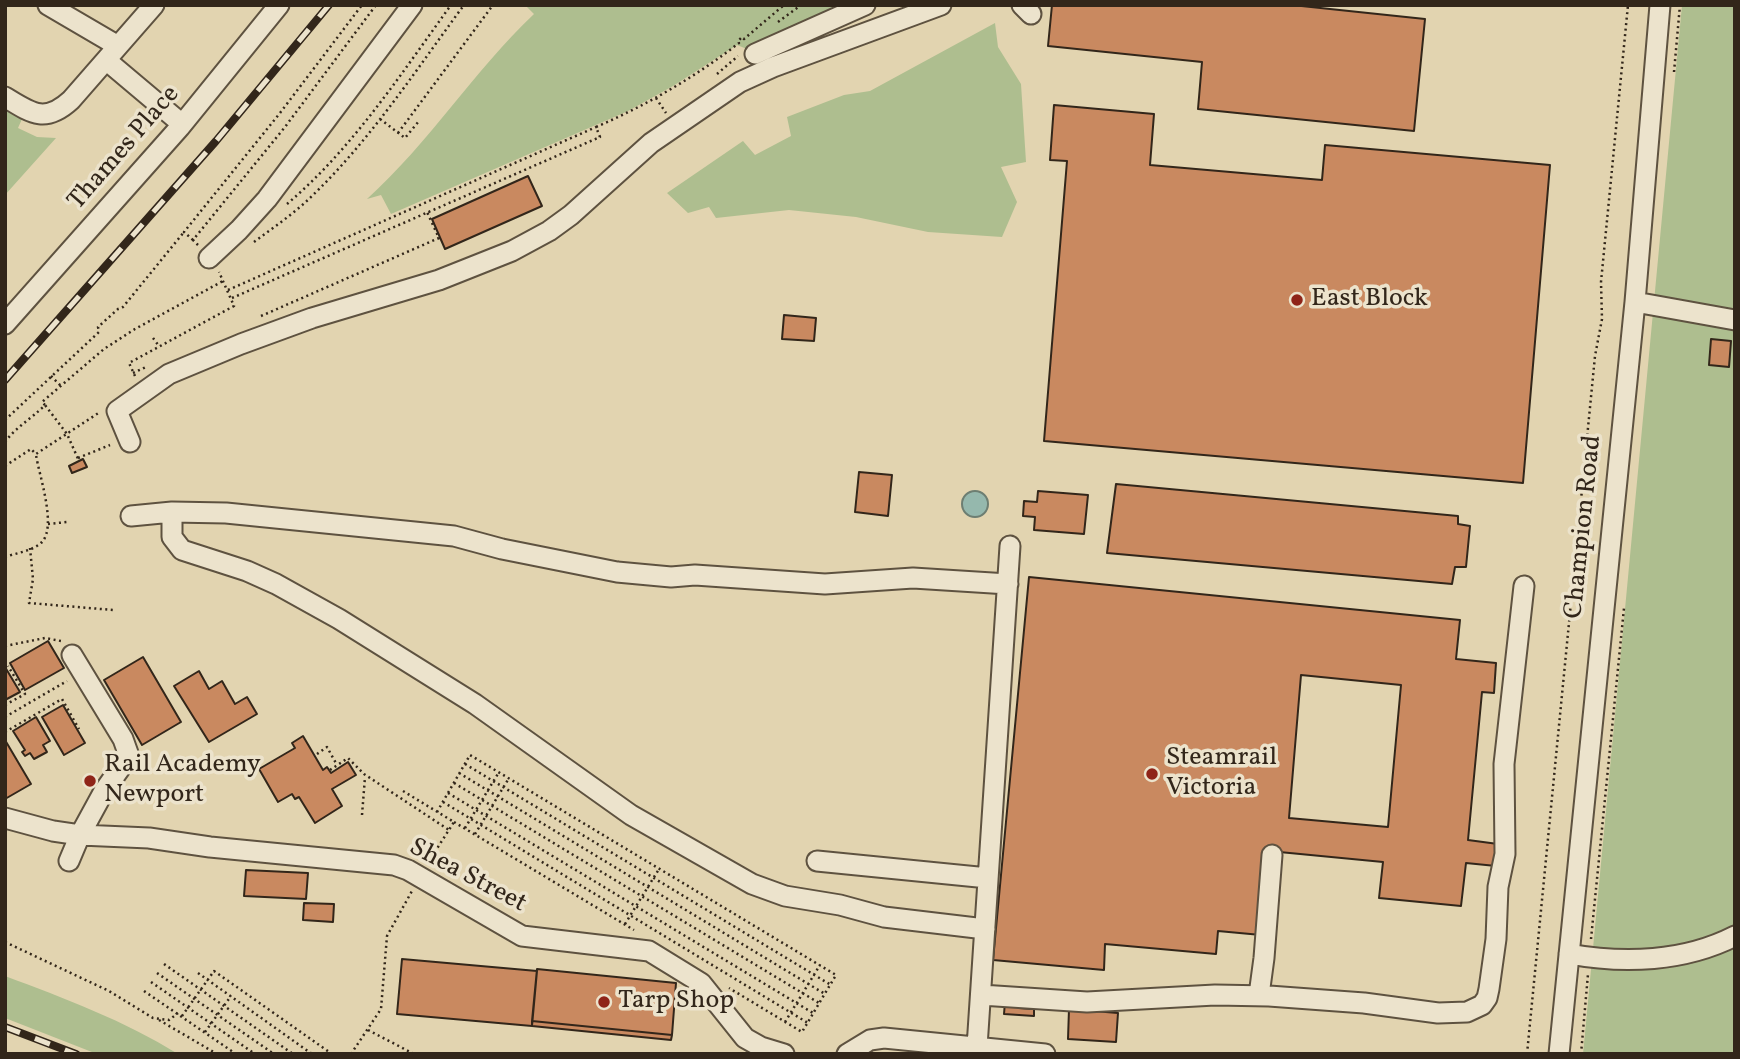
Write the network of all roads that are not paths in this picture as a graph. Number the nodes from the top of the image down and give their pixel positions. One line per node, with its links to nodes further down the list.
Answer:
1 (48, 5): 9 (street)
2 (154, 5): 9 (street)
3 (279, 5): 11 (street, Thames Place)
4 (412, 5): 12 (street)
5 (864, 5): 8 (street)
6 (941, 5): 16 (street)
7 (1660, 5): 13 (street, Champion Road)
8 (750, 52)
9 (112, 53): 10 (street); 11 (street)
10 (5, 97)
11 (182, 124): 15 (street, Thames Place)
12 (209, 258)
13 (1634, 302): 14 (street); 31 (street, Champion Road)
14 (1735, 320)
15 (5, 324)
16 (123, 442)
17 (172, 512): 18 (street); 20 (street); 29 (street)
18 (131, 516)
19 (1010, 546): 20 (street)
20 (1007, 584): 28 (street)
21 (1524, 586): 33 (street)
22 (72, 655): 24 (street)
23 (5, 818): 24 (street, Shea Street)
24 (80, 835): 26 (street); 35 (street, Shea Street)
25 (1272, 855): 33 (street)
26 (69, 861)
27 (817, 861): 28 (street)
28 (988, 878): 29 (street)
29 (985, 929): 32 (street)
30 (1735, 936): 31 (street)
31 (1569, 954): 38 (street, Champion Road)
32 (981, 995): 33 (street); 34 (street)
33 (1259, 995)
34 (977, 1047): 36 (street); 37 (street)
35 (783, 1054)
36 (848, 1054)
37 (1045, 1054)
38 (1559, 1054)

